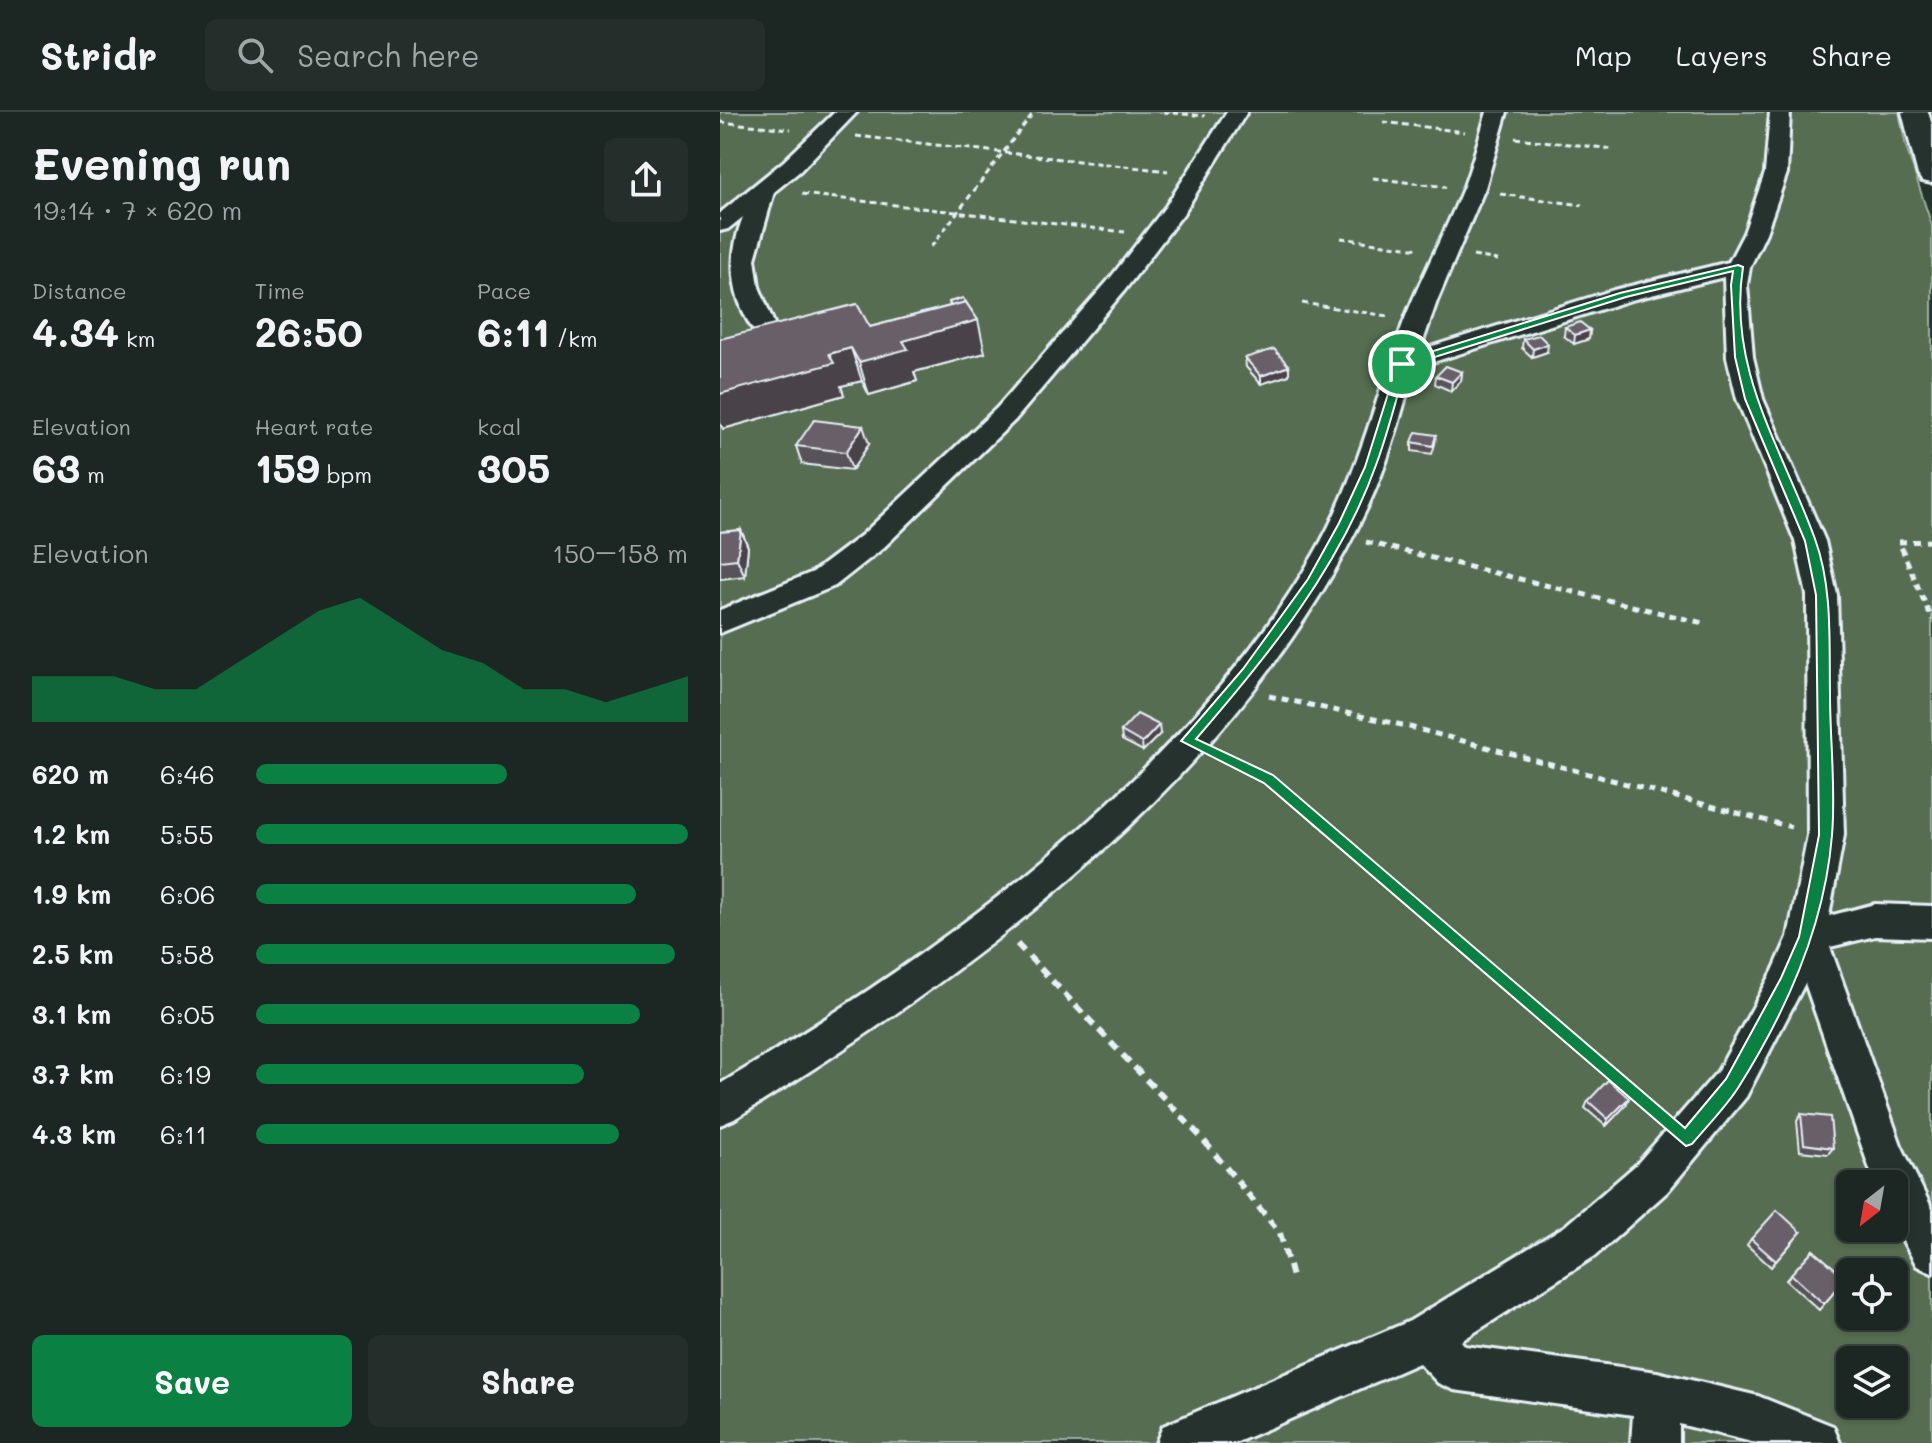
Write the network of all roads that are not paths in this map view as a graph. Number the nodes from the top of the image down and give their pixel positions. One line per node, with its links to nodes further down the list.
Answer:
1 (847, 112): 7 (lane)
2 (1497, 112): 13 (lane)
3 (1780, 112): 9 (lane)
4 (1915, 112): 6 (main road)
5 (1236, 116): 14 (lane)
6 (1932, 175)
7 (763, 192): 8 (lane); 11 (lane)
8 (720, 224)
9 (1738, 267): 13 (lane); 16 (lane)
10 (723, 288): 11 (lane)
11 (752, 303): 12 (lane)
12 (763, 326)
13 (1402, 364): 17 (lane)
14 (720, 622)
15 (1932, 922): 16 (lane)
16 (1807, 937): 18 (lane); 19 (lane)
17 (720, 1106)
18 (1932, 1251)
19 (1426, 1337): 20 (lane); 21 (lane)
20 (1657, 1395): 22 (lane); 23 (lane)
21 (1180, 1443)
22 (1655, 1443)
23 (1816, 1443)

